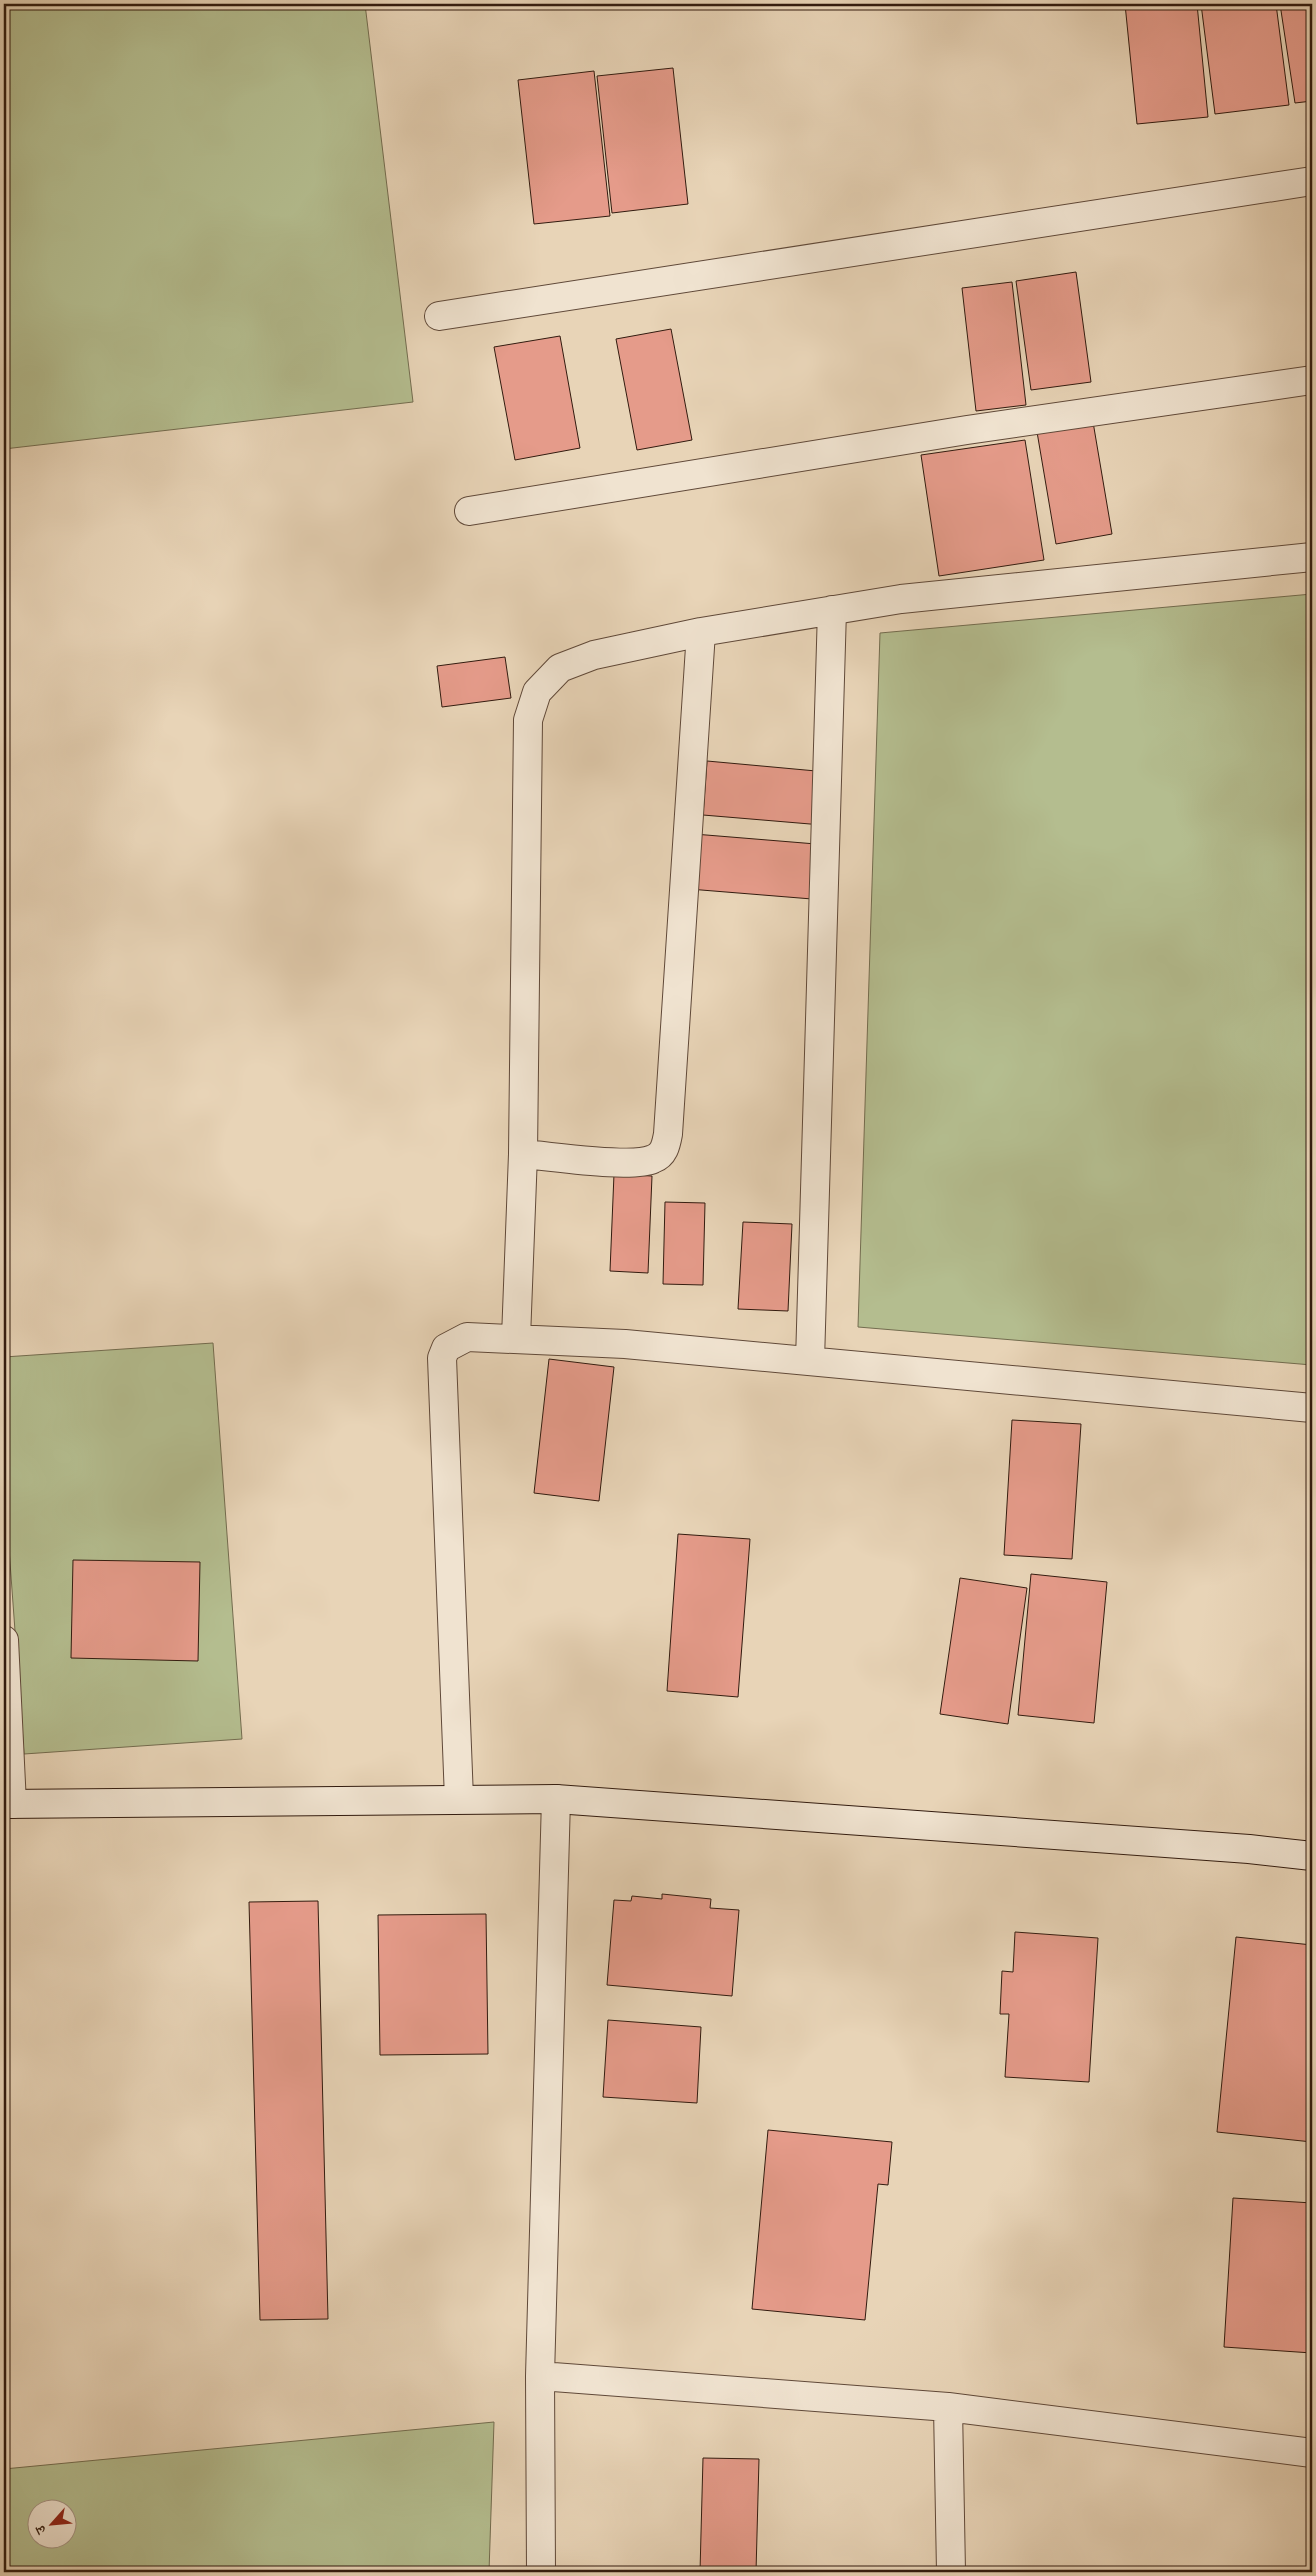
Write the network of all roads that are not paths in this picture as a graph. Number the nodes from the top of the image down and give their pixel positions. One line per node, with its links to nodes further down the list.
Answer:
1 (1312, 181): 2 (street)
2 (439, 316)
3 (1312, 380): 4 (street)
4 (469, 511)
5 (1312, 557): 6 (street)
6 (832, 610): 7 (street); 10 (street)
7 (701, 632): 8 (street); 8 (street)
8 (523, 1154): 9 (street)
9 (516, 1338): 10 (street); 13 (street)
10 (810, 1361): 11 (street)
11 (1312, 1408)
12 (4, 1640): 15 (street)
13 (459, 1799): 14 (street); 15 (street)
14 (556, 1799): 16 (street); 17 (street)
15 (8, 1804)
16 (1312, 1856)
17 (540, 2376): 18 (street); 20 (street)
18 (948, 2407): 19 (street); 21 (street)
19 (1312, 2453)
20 (542, 2572)
21 (951, 2572)

